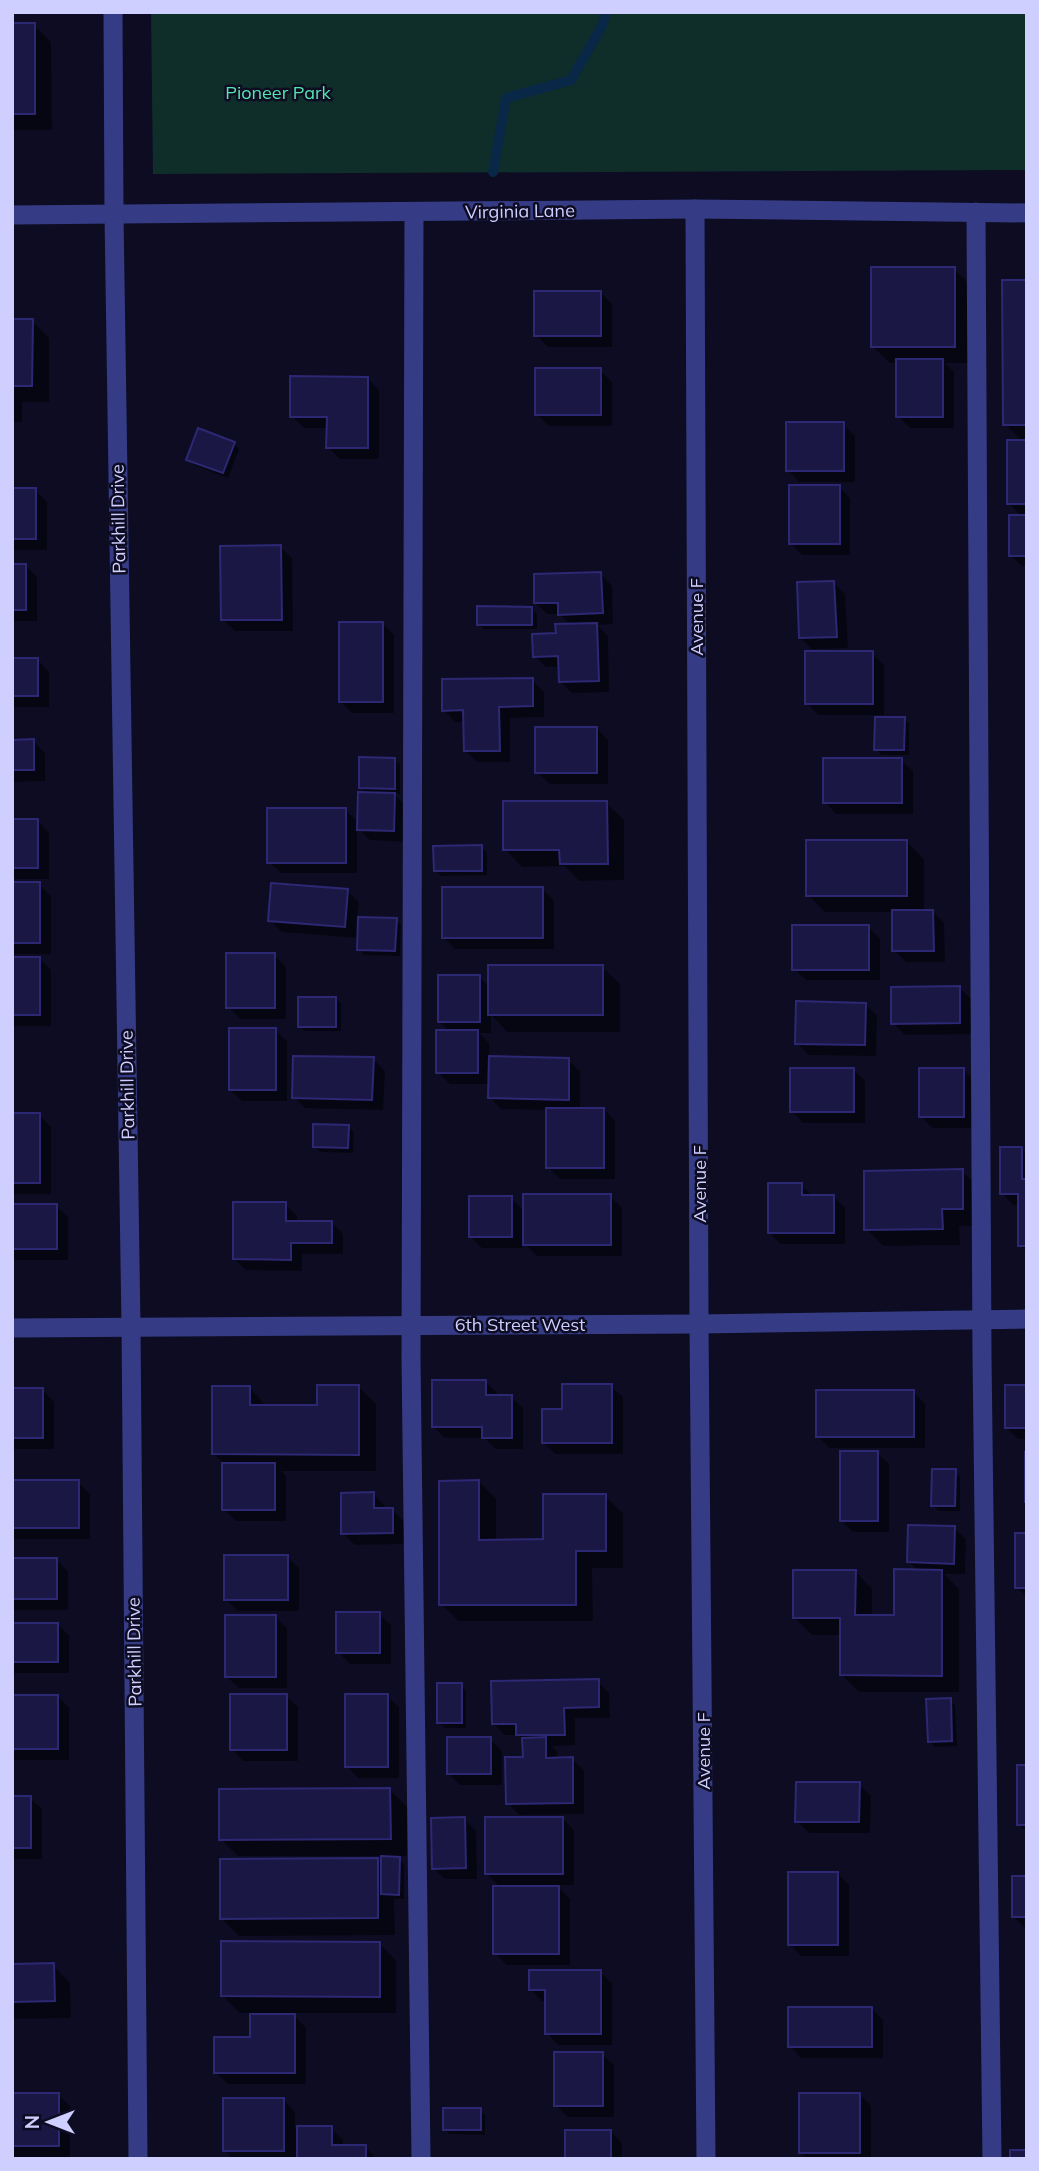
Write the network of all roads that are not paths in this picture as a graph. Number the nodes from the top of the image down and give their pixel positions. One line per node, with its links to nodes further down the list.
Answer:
1 (113, 12): 7 (street, Parkhill Drive)
2 (695, 209): 3 (street, Virginia Lane); 4 (street, Virginia Lane); 11 (street, Avenue F)
3 (414, 212): 7 (street, Virginia Lane); 10 (street)
4 (976, 212): 5 (street, Virginia Lane); 9 (street)
5 (1027, 213)
6 (12, 215): 7 (street, Virginia Lane)
7 (114, 215): 12 (street, Parkhill Drive)
8 (1027, 1319): 9 (street, 6th Street West)
9 (982, 1320): 11 (street, 6th Street West); 17 (street)
10 (411, 1324): 11 (street, 6th Street West); 12 (street, 6th Street West); 15 (street)
11 (699, 1324): 16 (street, Avenue F)
12 (131, 1326): 13 (street, 6th Street West); 14 (street, Parkhill Drive)
13 (12, 1328)
14 (138, 2159)
15 (421, 2159)
16 (706, 2159)
17 (992, 2159)

